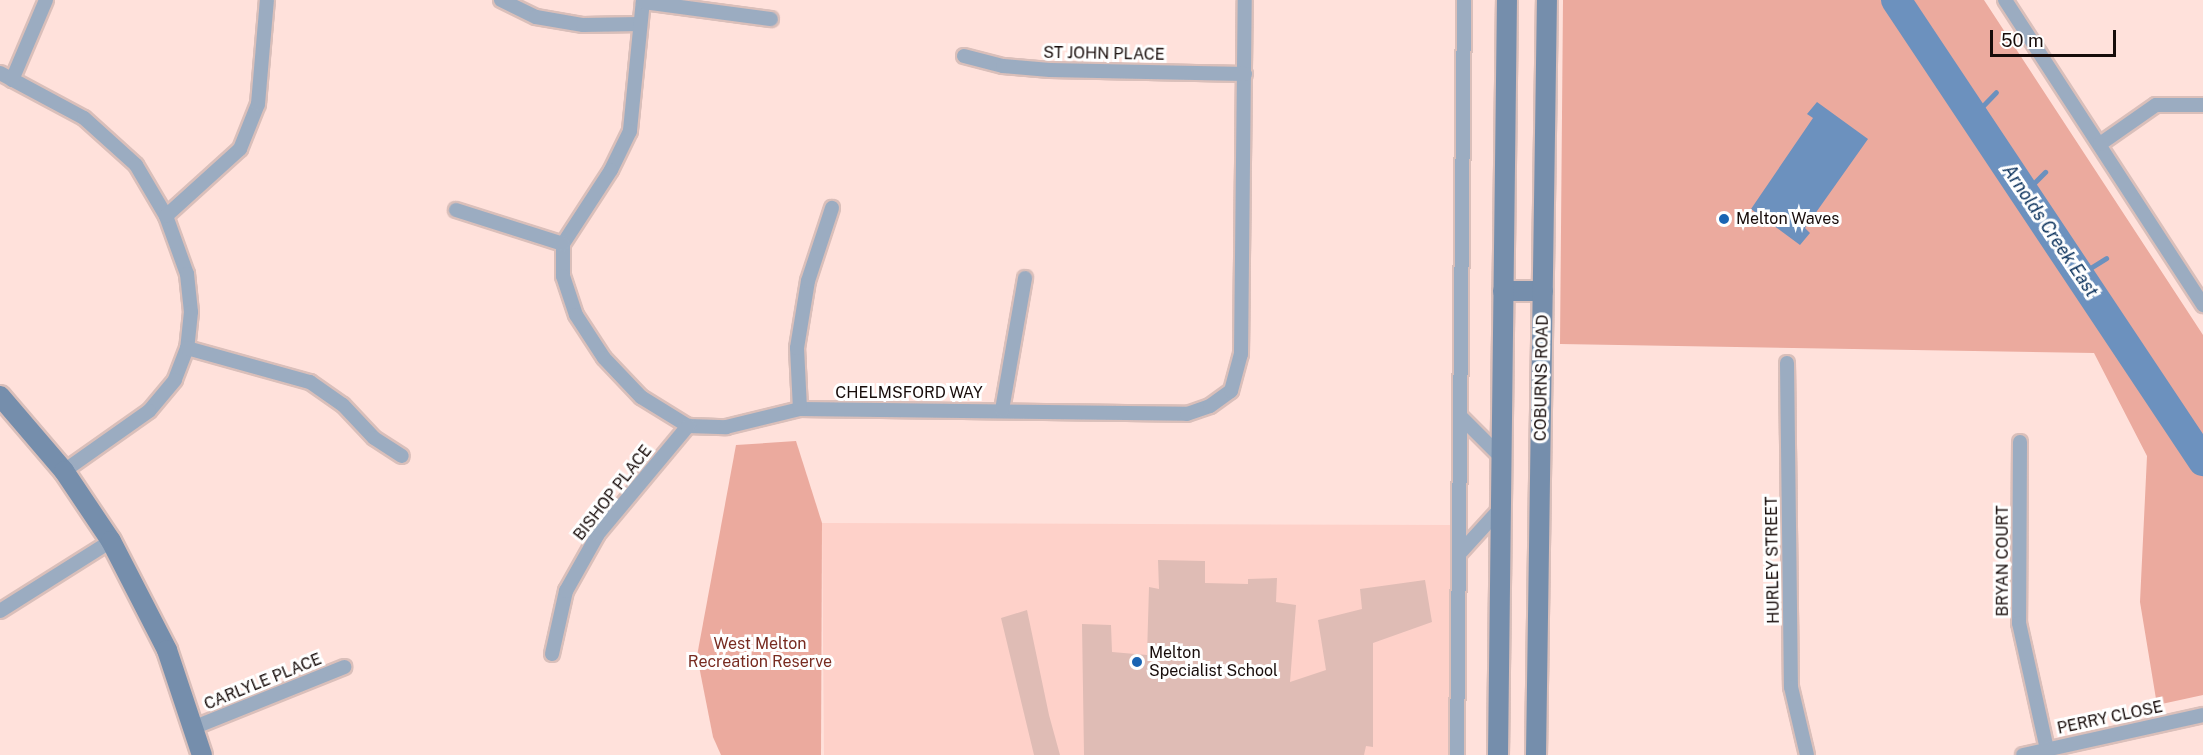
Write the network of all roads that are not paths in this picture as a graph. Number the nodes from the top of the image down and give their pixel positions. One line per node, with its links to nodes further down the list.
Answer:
1 (46, 0): 14 (street)
2 (267, 0): 19 (street)
3 (501, 0): 11 (street)
4 (1245, 0): 13 (street, CHELMSFORD WAY)
5 (1464, 0): 30 (street)
6 (1507, 0): 22 (street)
7 (1547, 0): 23 (street, COBURNS ROAD)
8 (2005, 0): 16 (street)
9 (643, 1): 10 (street); 11 (street)
10 (771, 19)
11 (640, 24): 20 (street)
12 (964, 56): 13 (street, ST JOHN PLACE)
13 (1245, 74): 29 (street, CHELMSFORD WAY)
14 (6, 76): 19 (street)
15 (2203, 105): 16 (street)
16 (2100, 144): 24 (street)
17 (832, 208): 28 (street)
18 (456, 210): 20 (street)
19 (166, 216): 25 (street)
20 (562, 244): 31 (street)
21 (1025, 278): 29 (street)
22 (1503, 291): 23 (street); 34 (street)
23 (1543, 291): 48 (street, COBURNS ROAD)
24 (2203, 304)
25 (188, 348): 33 (street); 35 (street)
26 (1787, 363): 49 (street, HURLEY STREET)
27 (0, 396): 35 (street)
28 (800, 409): 29 (street, CHELMSFORD WAY); 31 (street, CHELMSFORD WAY)
29 (1002, 410)
30 (1460, 416): 34 (street); 38 (street)
31 (688, 426): 40 (street, BISHOP PLACE)
32 (2020, 442): 44 (street, BRYAN COURT)
33 (402, 456)
34 (1501, 457): 36 (street)
35 (64, 471): 37 (street)
36 (1500, 509): 38 (street); 47 (street)
37 (111, 541): 39 (street); 43 (street)
38 (1459, 554): 46 (street)
39 (0, 611)
40 (552, 654)
41 (344, 667): 43 (street, CARLYLE PLACE)
42 (2203, 715): 44 (street, PERRY CLOSE)
43 (195, 728): 45 (street)
44 (2047, 749): 50 (street, PERRY CLOSE)
45 (202, 755)
46 (1457, 755)
47 (1498, 755)
48 (1536, 755)
49 (1807, 755)
50 (2023, 755)

